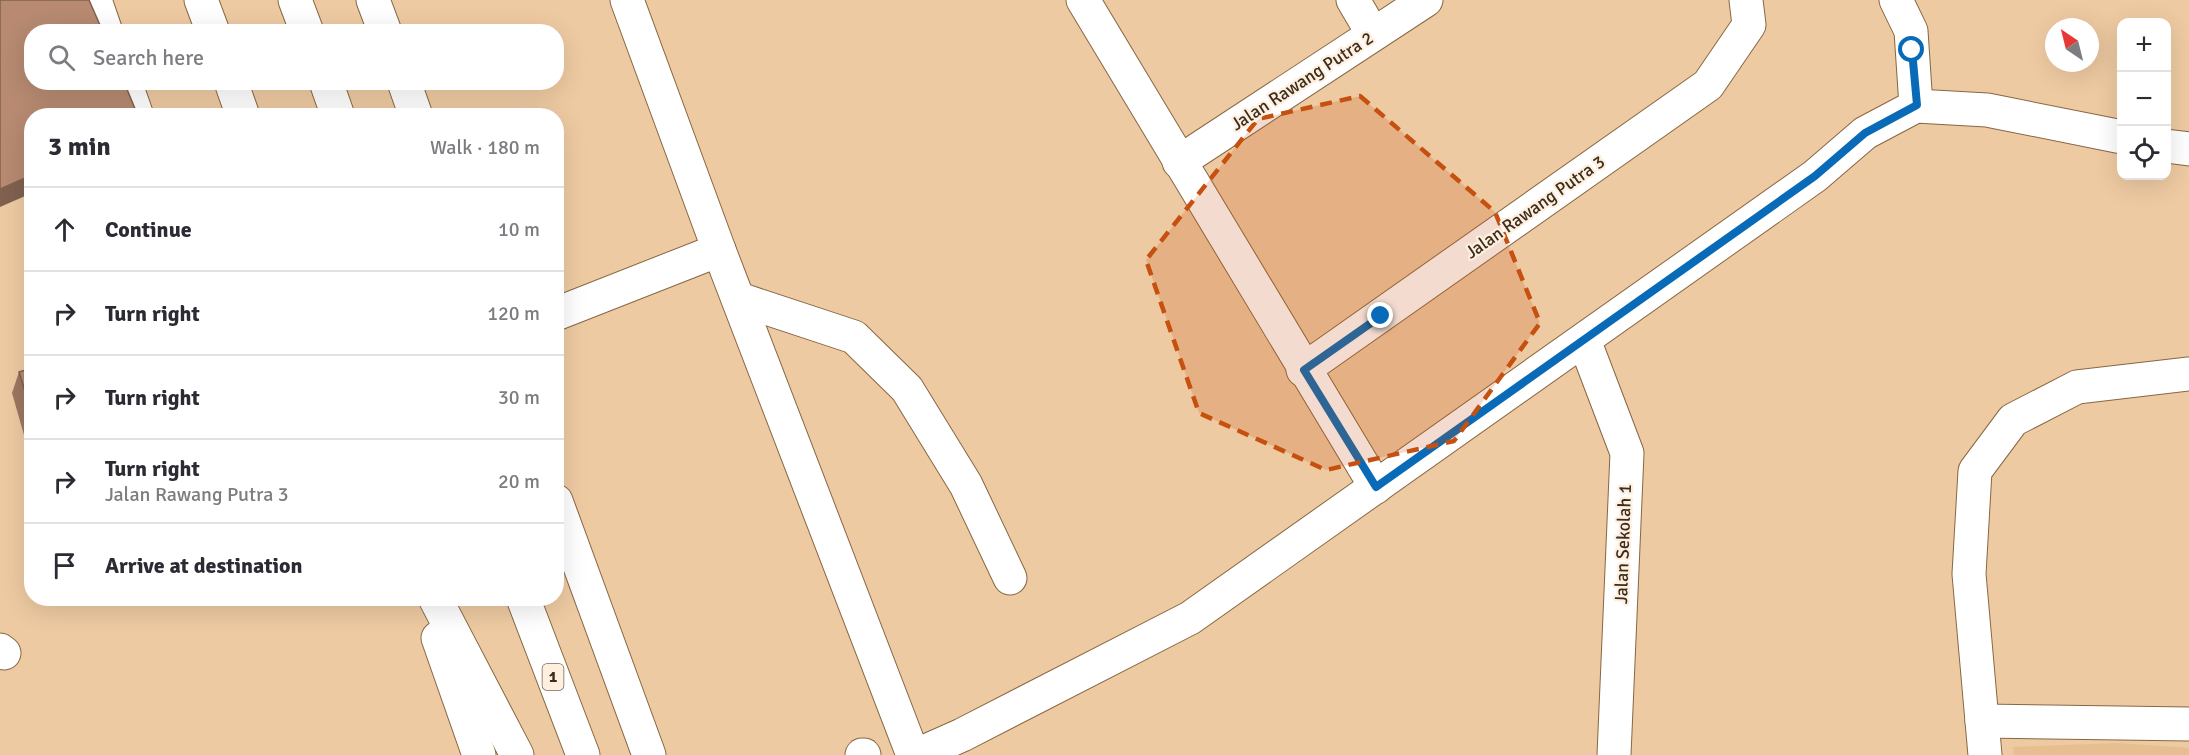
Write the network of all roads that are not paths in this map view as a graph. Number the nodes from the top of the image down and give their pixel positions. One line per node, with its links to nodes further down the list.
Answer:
1 (95, 0): 11 (street)
2 (201, 0): 12 (street)
3 (295, 0): 13 (street)
4 (373, 0): 14 (street)
5 (627, 0): 29 (street)
6 (1083, 0): 28 (street)
7 (1353, 0): 15 (street)
8 (1426, 0): 15 (street, Jalan Rawang Putra 2)
9 (1896, 0): 20 (street)
10 (1747, 12): 33 (street, Jalan Rawang Putra 3)
11 (103, 24)
12 (210, 24)
13 (304, 24)
14 (382, 24)
15 (1373, 34): 28 (street, Jalan Rawang Putra 2)
16 (128, 90): 21 (street)
17 (234, 90): 22 (street)
18 (329, 90): 23 (street)
19 (407, 90): 24 (street)
20 (1917, 105): 25 (street); 32 (street)
21 (134, 108)
22 (240, 108)
23 (335, 108)
24 (413, 108)
25 (2117, 136)
26 (2171, 146): 27 (street)
27 (2189, 148)
28 (1179, 162): 33 (street)
29 (719, 250): 30 (street); 31 (street)
30 (739, 299): 37 (street); 47 (street)
31 (564, 311)
32 (1584, 340): 35 (street); 48 (street, Jalan Sekolah 1)
33 (1304, 370): 35 (street)
34 (2189, 374): 41 (street)
35 (1376, 487): 47 (street)
36 (564, 523): 46 (street)
37 (1010, 578)
38 (428, 606): 43 (street)
39 (439, 606): 44 (street)
40 (526, 606): 45 (street, 1)
41 (1982, 721): 42 (street); 49 (street)
42 (2189, 724)
43 (479, 755)
44 (517, 755)
45 (583, 755)
46 (649, 755)
47 (915, 755)
48 (1614, 755)
49 (1985, 755)

